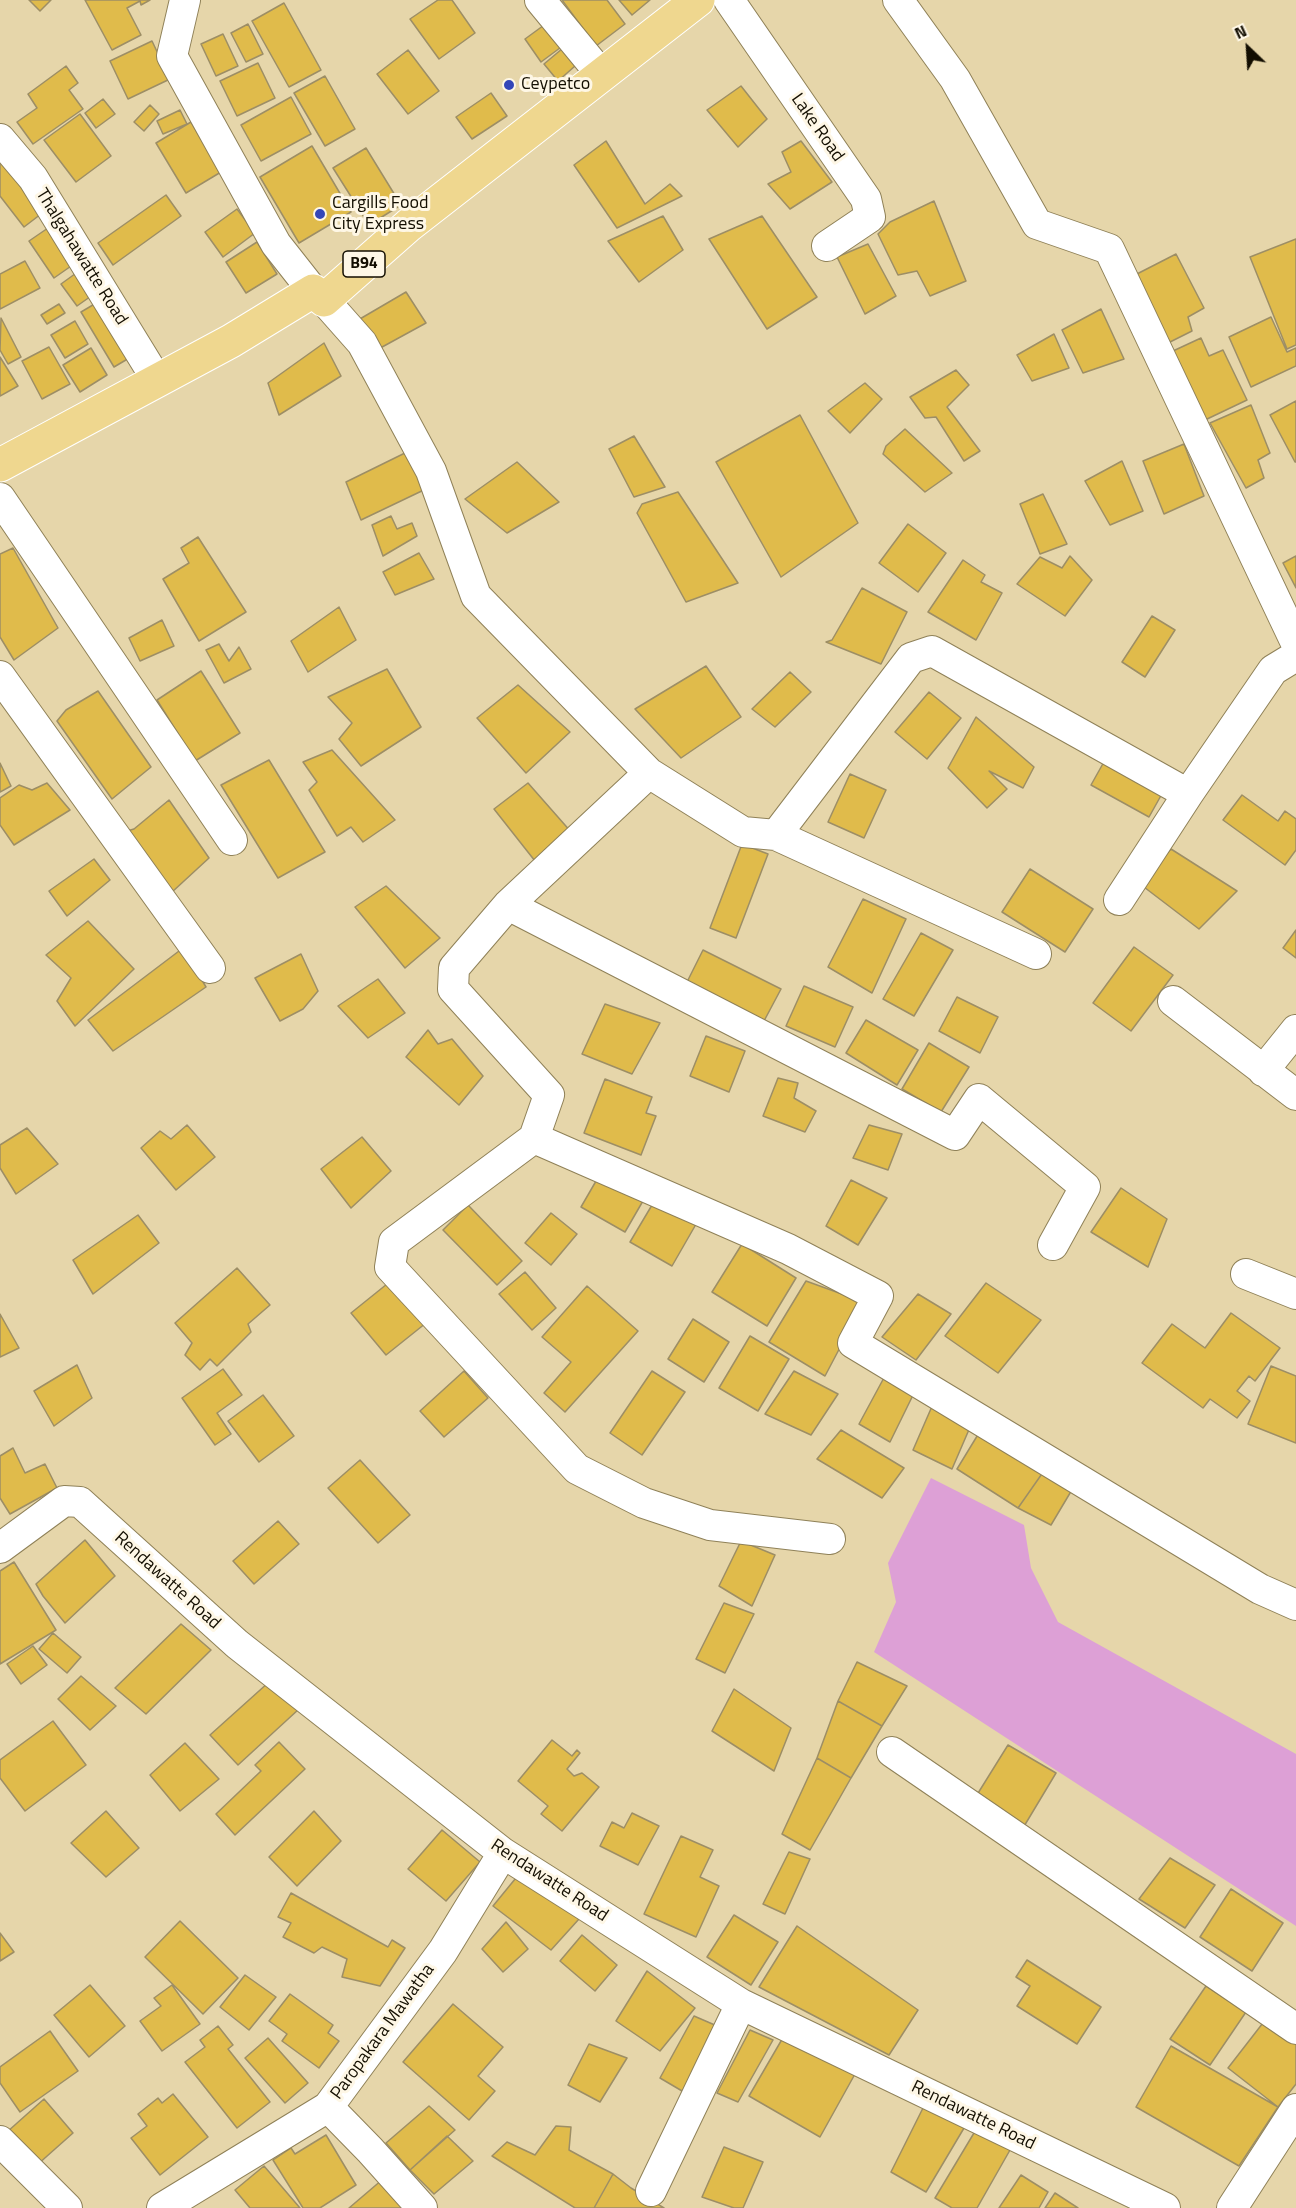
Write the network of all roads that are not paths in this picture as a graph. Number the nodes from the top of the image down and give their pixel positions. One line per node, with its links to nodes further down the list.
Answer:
1 (185, 0): 9 (street)
2 (540, 0): 6 (street)
3 (698, 0): 6 (main road, B94)
4 (729, 0): 8 (street, Lake Road)
5 (898, 0): 13 (street)
6 (601, 74): 9 (main road, B94)
7 (0, 139): 10 (street, Thalgahawatte Road)
8 (827, 246)
9 (319, 296): 10 (main road, B94); 16 (street)
10 (157, 380): 11 (main road, B94)
11 (0, 465)
12 (0, 498): 19 (street)
13 (1296, 643)
14 (1296, 656): 17 (street)
15 (0, 676): 23 (street)
16 (649, 773): 18 (street); 21 (street)
17 (1188, 794): 18 (street); 20 (street)
18 (776, 835): 22 (street)
19 (232, 840)
20 (1119, 900)
21 (508, 904): 28 (street); 29 (street)
22 (1036, 954)
23 (210, 968)
24 (1173, 1001): 26 (street)
25 (1296, 1030): 26 (street)
26 (1263, 1071): 27 (street)
27 (1296, 1095)
28 (534, 1138): 32 (street); 34 (street)
29 (1053, 1245)
30 (1246, 1274): 31 (street)
31 (1296, 1294)
32 (830, 1539)
33 (0, 1548): 36 (street, Rendawatte Road)
34 (1296, 1605)
35 (892, 1752): 38 (street)
36 (503, 1854): 37 (street, Rendawatte Road); 39 (street, Paropakara Mawatha)
37 (741, 2004): 42 (street); 46 (street, Rendawatte Road)
38 (1296, 2029)
39 (328, 2107): 44 (street, Paropakara Mawatha); 45 (street)
40 (1296, 2109): 47 (street)
41 (0, 2141): 43 (street)
42 (651, 2191)
43 (67, 2208)
44 (162, 2208)
45 (422, 2208)
46 (1165, 2208)
47 (1232, 2208)

